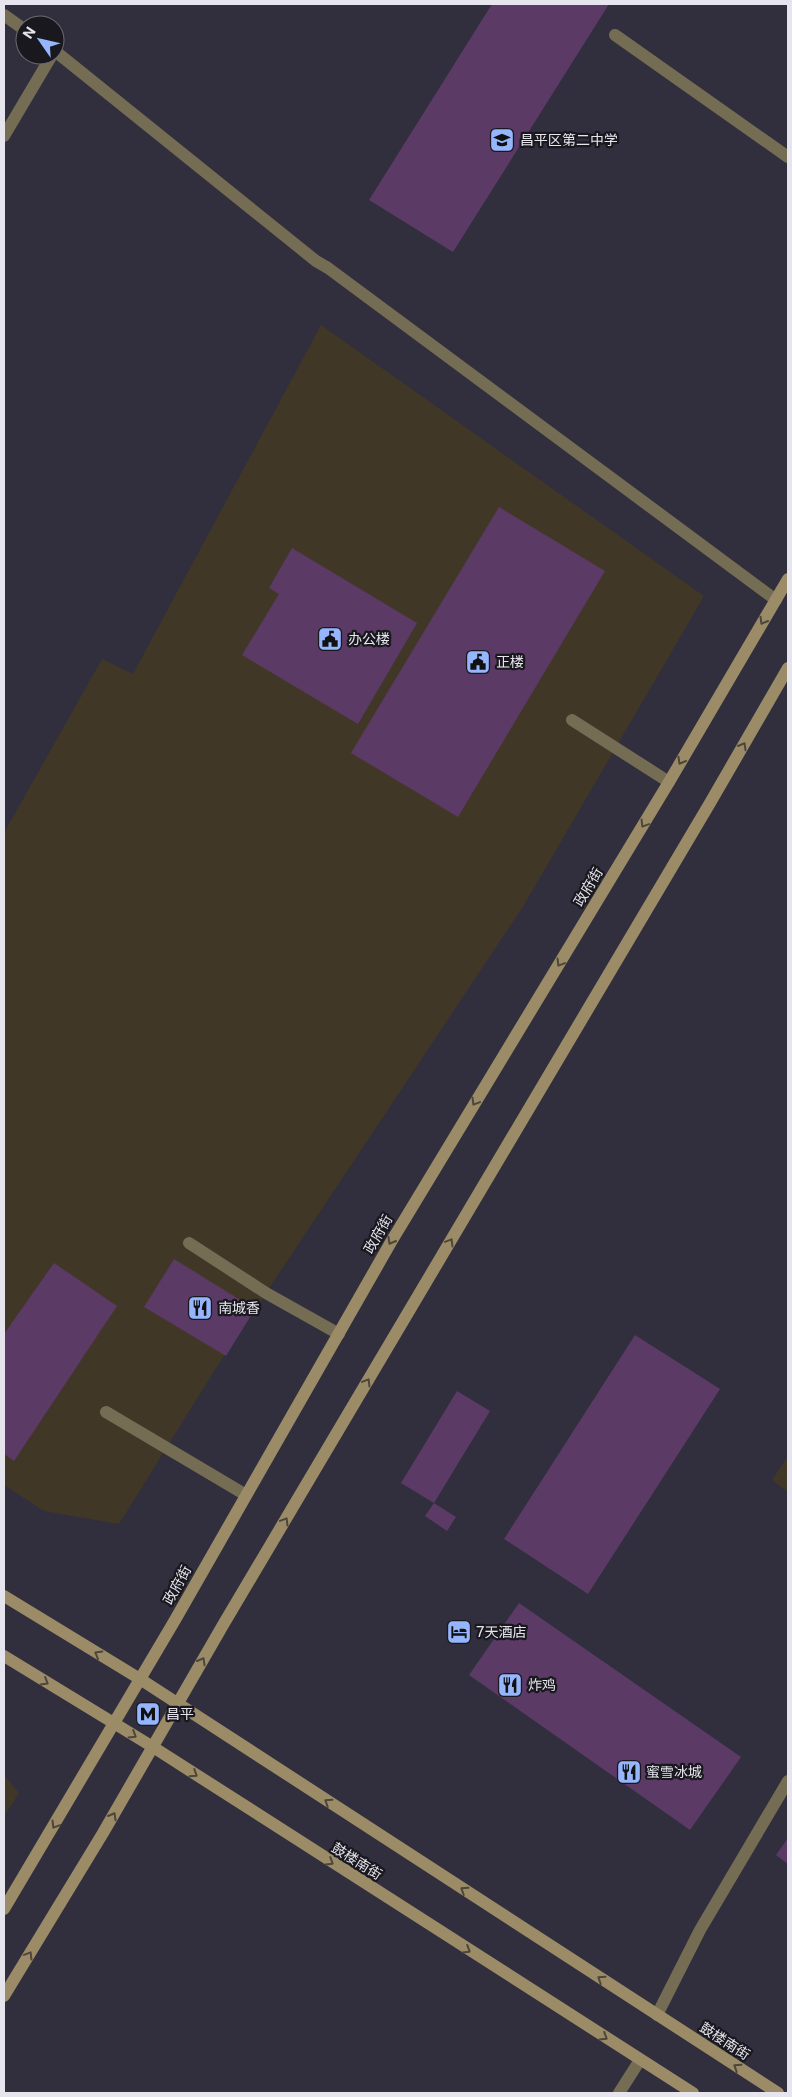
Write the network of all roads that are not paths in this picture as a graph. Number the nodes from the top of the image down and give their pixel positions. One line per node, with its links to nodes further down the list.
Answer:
1 (4, 15): 2 (street)
2 (15, 23)
3 (615, 35): 7 (street)
4 (65, 59): 9 (street)
5 (46, 65): 6 (street)
6 (4, 136)
7 (788, 158)
8 (788, 579): 9 (main road, 政府街)
9 (776, 600): 12 (main road, 政府街, one-way to 12)
10 (788, 668): 20 (main road, one-way to 10)
11 (572, 720): 12 (street)
12 (669, 782): 14 (main road, 政府街, one-way to 14)
13 (189, 1243): 14 (street)
14 (339, 1334): 16 (main road, 政府街)
15 (106, 1412): 16 (street)
16 (246, 1495): 19 (main road, 政府街)
17 (4, 1596): 19 (main road, one-way to 17)
18 (4, 1656): 21 (main road, 鼓楼南街, one-way to 21)
19 (140, 1679): 20 (main road, 鼓楼南街); 21 (main road, 政府街)
20 (177, 1704): 22 (main road); 26 (main road, 鼓楼南街, one-way to 20)
21 (114, 1722): 22 (main road, 鼓楼南街, one-way to 22); 24 (main road, 政府街, one-way to 24)
22 (153, 1747): 25 (main road, one-way to 22); 27 (main road, 鼓楼南街, one-way to 27)
23 (788, 1781): 26 (street)
24 (4, 1909)
25 (4, 1996)
26 (657, 2015): 30 (main road, 鼓楼南街, one-way to 26)
27 (640, 2060): 28 (street); 29 (main road, 鼓楼南街)
28 (619, 2093)
29 (693, 2093)
30 (778, 2093)

